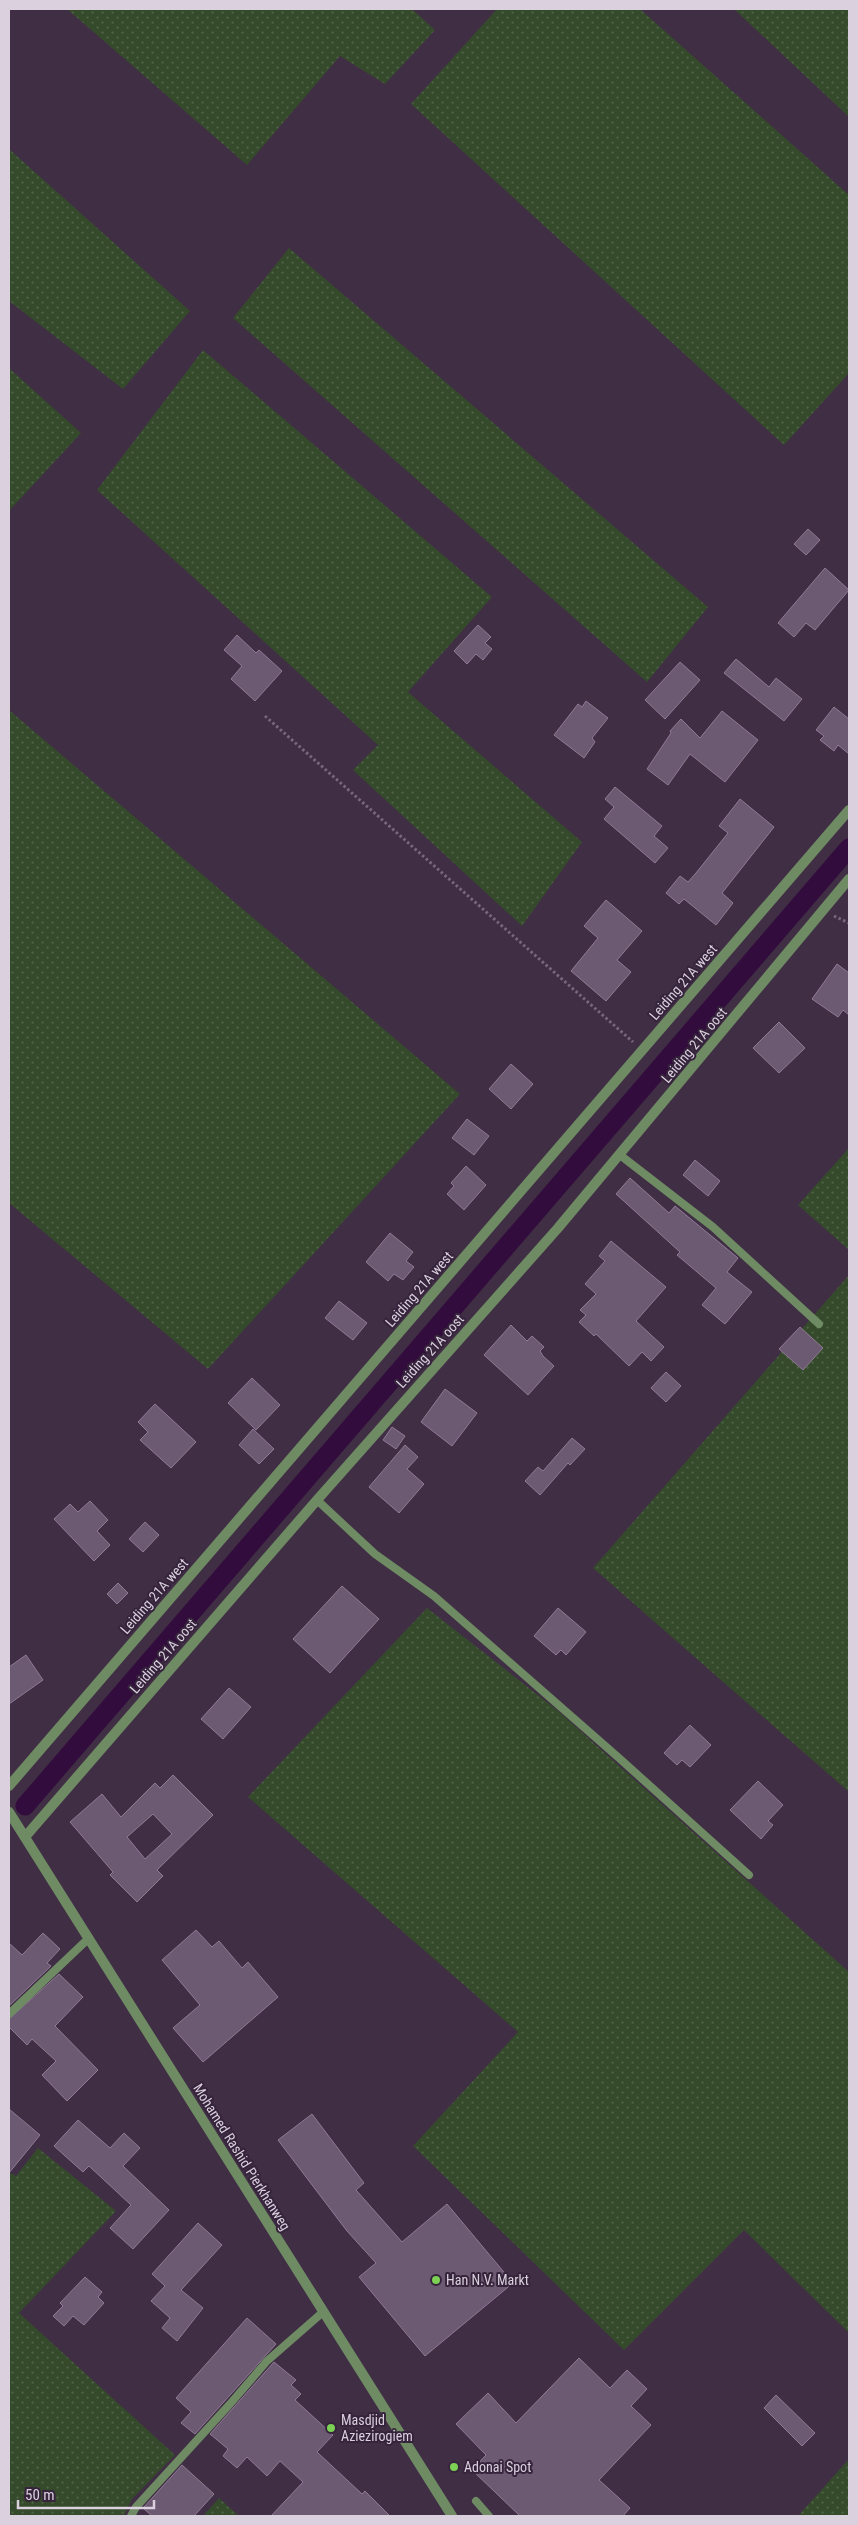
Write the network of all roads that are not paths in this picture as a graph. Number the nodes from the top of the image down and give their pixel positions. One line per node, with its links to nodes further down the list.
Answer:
1 (849, 810): 6 (street, Leiding 21A west)
2 (849, 879): 3 (street, Leiding 21A oost)
3 (620, 1155): 4 (lane); 5 (street, Leiding 21A oost)
4 (819, 1324)
5 (317, 1500): 8 (street, Leiding 21A oost); 9 (lane)
6 (9, 1786)
7 (9, 1812): 8 (street, Mohamed Rashid Pierkhanweg)
8 (25, 1837): 10 (street, Mohamed Rashid Pierkhanweg)
9 (749, 1875)
10 (89, 1938): 11 (lane); 12 (street, Mohamed Rashid Pierkhanweg)
11 (9, 2014)
12 (322, 2312): 14 (lane); 15 (street, Mohamed Rashid Pierkhanweg)
13 (476, 2500): 16 (lane)
14 (131, 2516)
15 (452, 2516)
16 (489, 2516)

